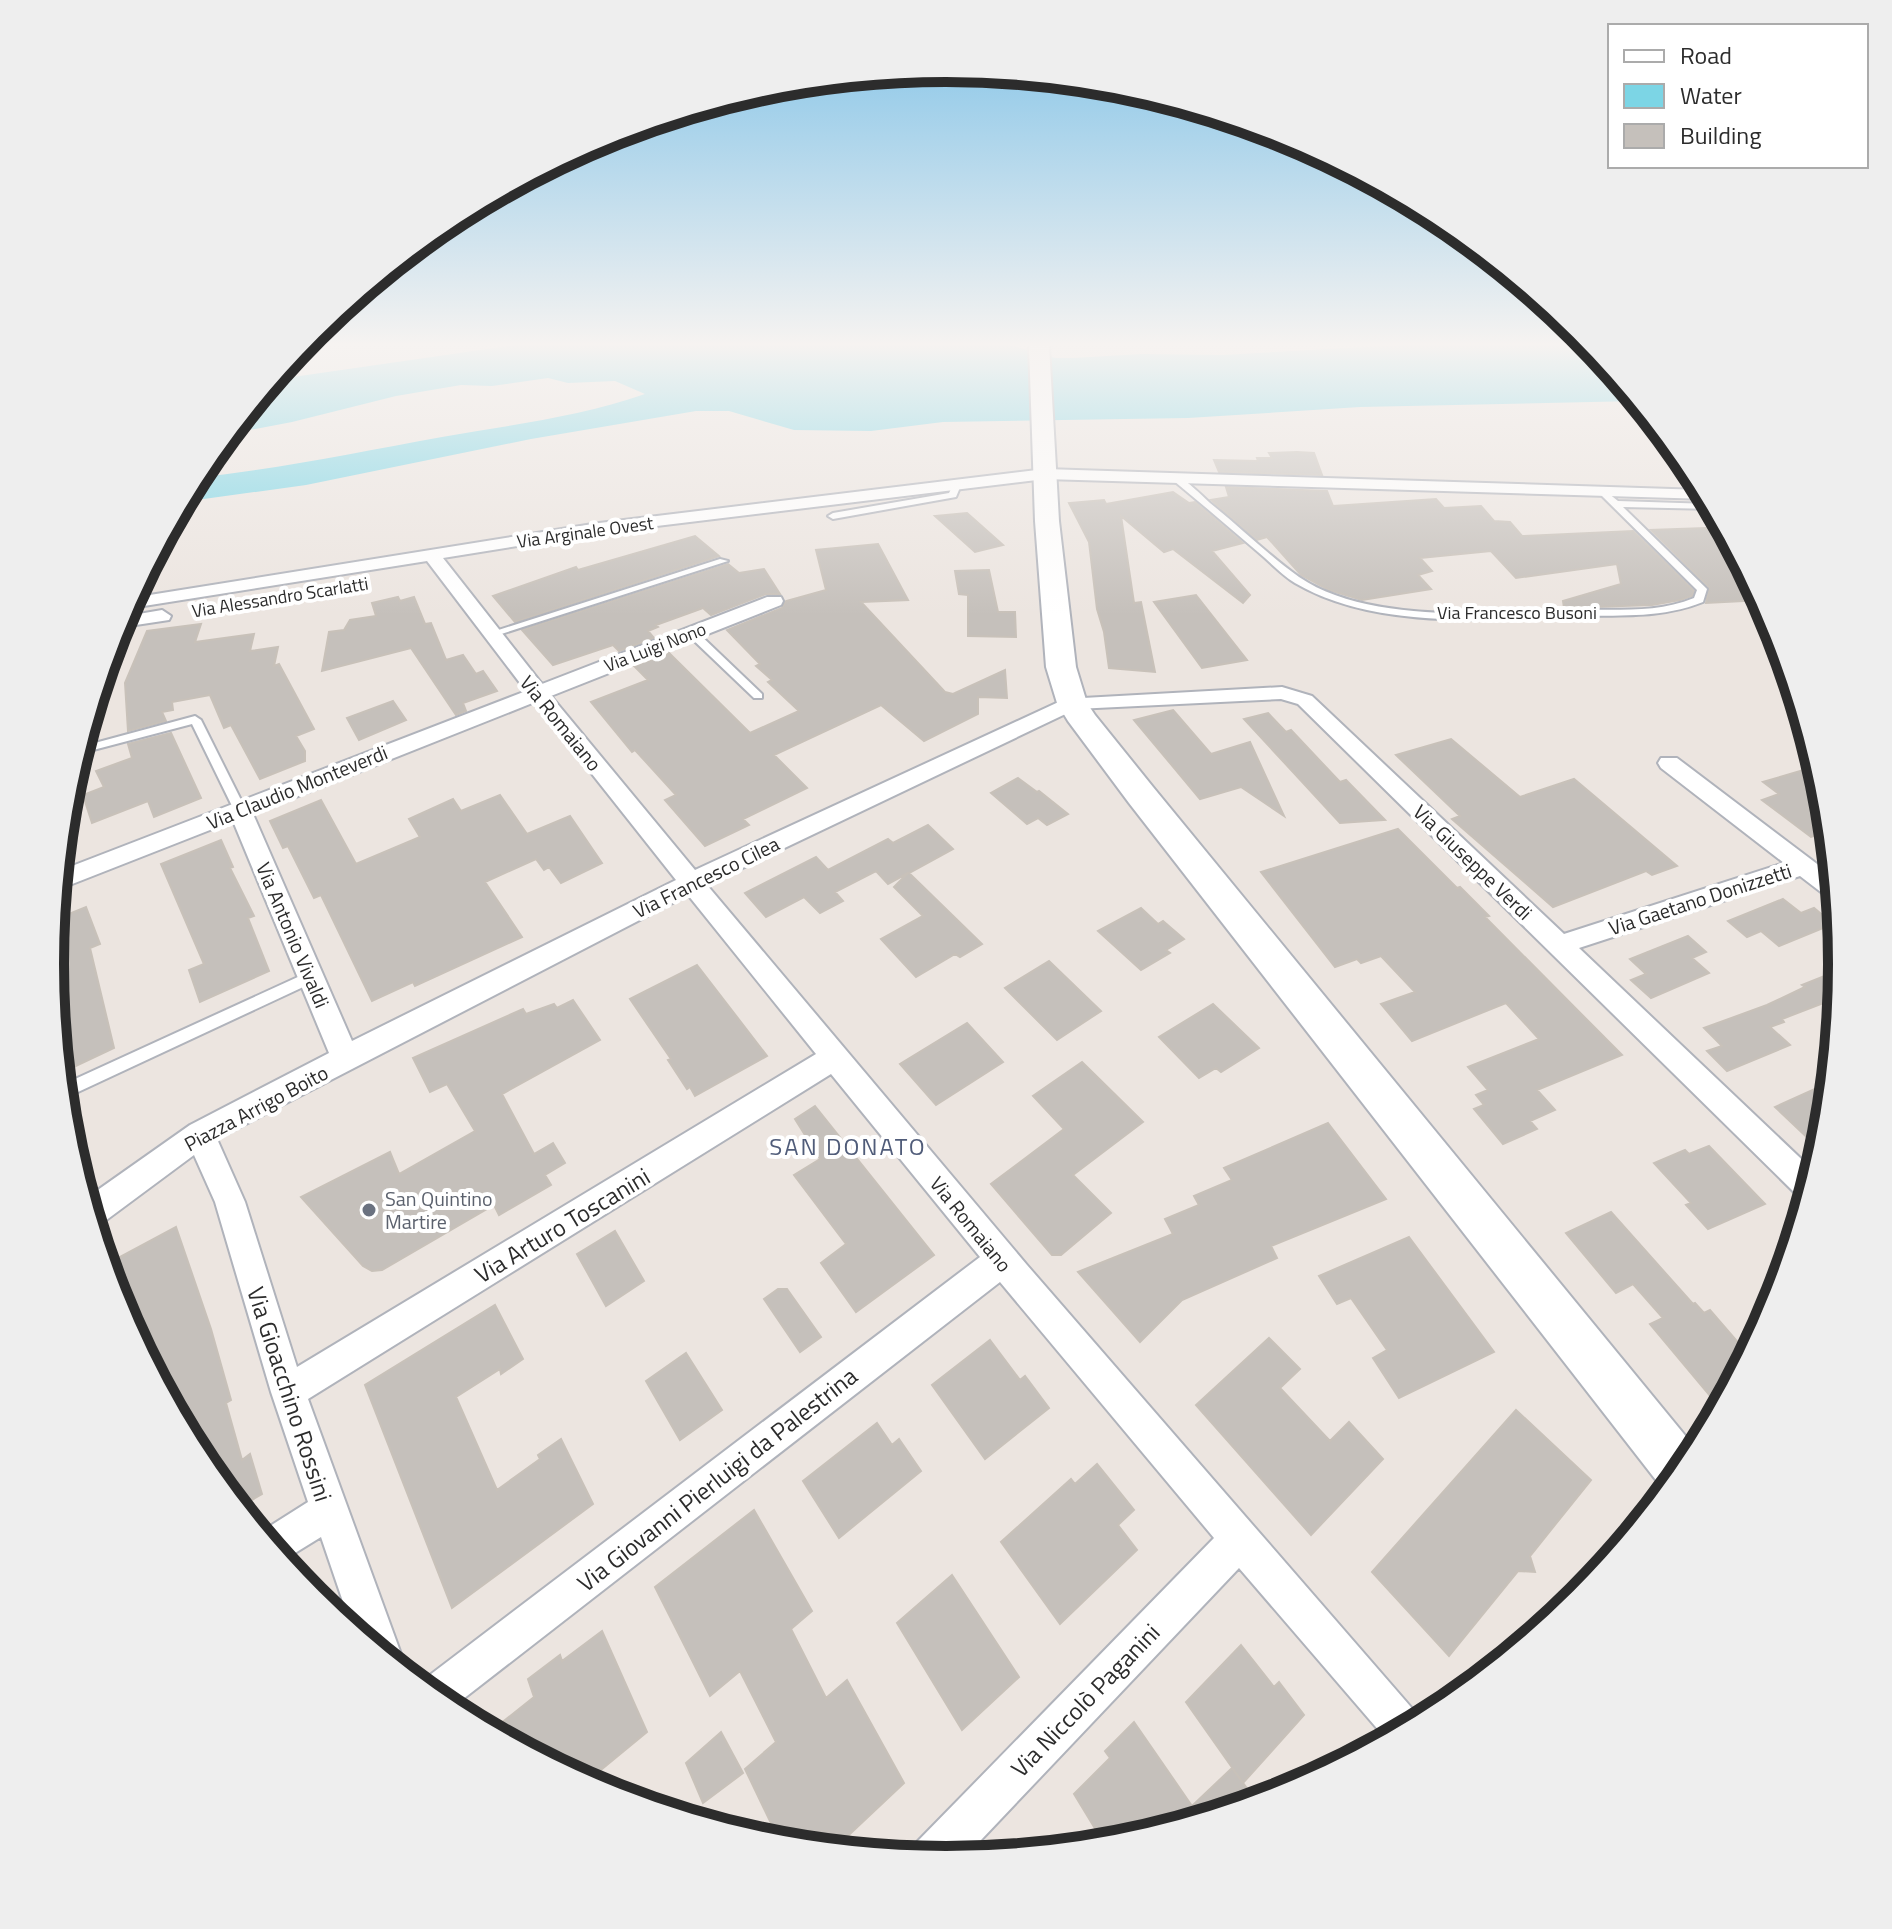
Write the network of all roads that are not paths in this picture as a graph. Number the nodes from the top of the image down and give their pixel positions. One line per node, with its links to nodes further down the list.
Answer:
1 (1044, 435): 2 (main road)
2 (1045, 465): 3 (street, Via Arginale Ovest); 4 (street, Via Arginale Ovest); 19 (main road)
3 (1177, 479): 5 (street, Via Arginale Ovest); 7 (lane, Via Francesco Busoni)
4 (957, 485): 9 (lane); 10 (street, Via Arginale Ovest)
5 (1603, 492): 6 (street, Via Arginale Ovest); 7 (lane, Via Francesco Busoni)
6 (1692, 495)
7 (1616, 504): 8 (lane)
8 (1699, 507)
9 (833, 516)
10 (432, 556): 13 (street, Via Arginale Ovest); 14 (street, Via Alessandro Scarlatti); 16 (street, Via Romaiano)
11 (723, 561): 16 (lane)
12 (774, 601): 15 (street, Via Luigi Nono)
13 (142, 602)
14 (134, 620)
15 (692, 633): 17 (street, Via Luigi Nono); 18 (lane)
16 (491, 634): 17 (street, Via Romaiano)
17 (536, 693): 22 (street, Via Claudio Monteverdi); 26 (street, Via Romaiano)
18 (758, 696)
19 (1072, 703): 26 (street, Via Francesco Cilea); 27 (street, Via Giuseppe Verdi); 37 (main road)
20 (91, 748): 22 (lane)
21 (1669, 763): 23 (street)
22 (240, 810): 24 (street, Via Claudio Monteverdi); 28 (street, Via Antonio Vivaldi)
23 (1803, 866): 25 (street, Via Gaetano Donizzetti); 27 (street, Via Gaetano Donizzetti)
24 (69, 877)
25 (1823, 881)
26 (692, 882): 29 (street, Via Romaiano); 30 (street, Via Francesco Cilea)
27 (1559, 945): 33 (street, Via Giuseppe Verdi)
28 (311, 977): 30 (street, Via Antonio Vivaldi); 31 (lane)
29 (835, 1057): 35 (street, Via Romaiano); 36 (street, Via Arturo Toscanini)
30 (348, 1066): 32 (street, Piazza Arrigo Boito)
31 (73, 1087)
32 (200, 1134): 34 (street, Piazza Arrigo Boito); 36 (street, Via Gioacchino Rossini)
33 (1801, 1179)
34 (99, 1208)
35 (1001, 1261): 39 (street, Via Romaiano); 42 (street, Via Giovanni Pierluigi da Palestrina)
36 (288, 1392): 38 (street, Via Gioacchino Rossini)
37 (1674, 1463)
38 (328, 1511): 40 (street); 41 (street, Via Gioacchino Rossini)
39 (1238, 1541): 43 (street, Via Romaiano); 44 (street, Via Niccolò Paganini)
40 (279, 1542)
41 (374, 1636)
42 (443, 1689)
43 (1398, 1721)
44 (945, 1846)

